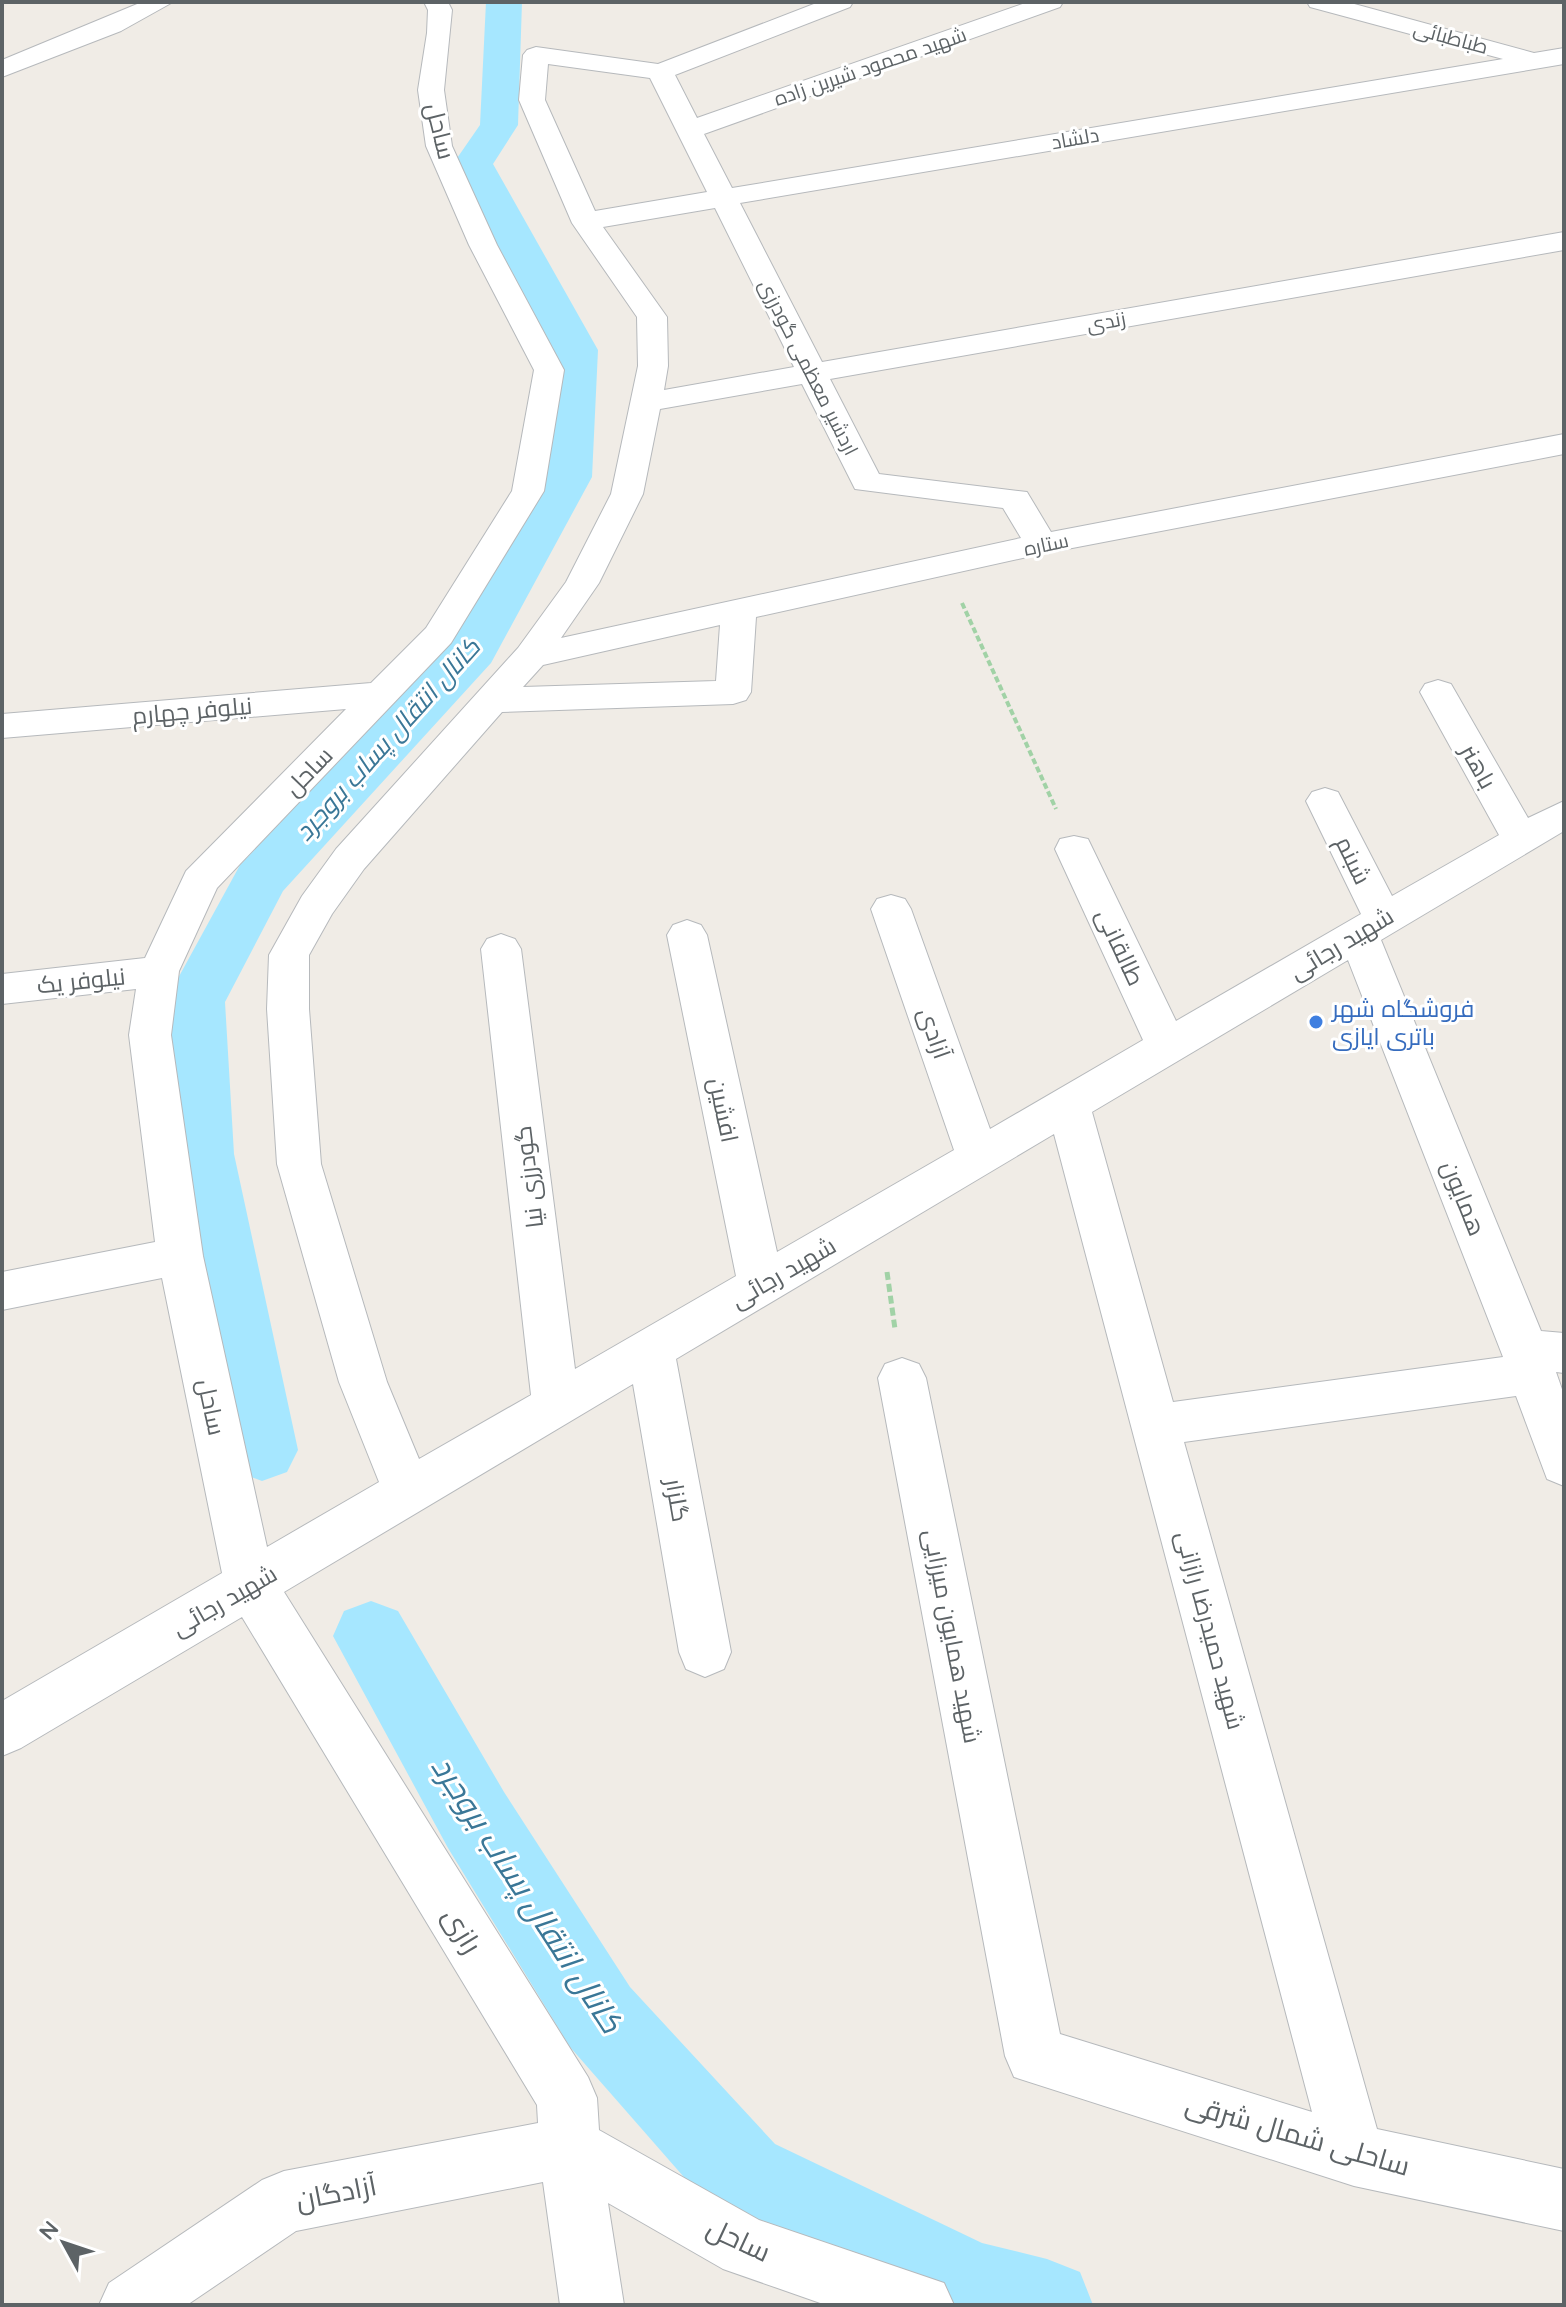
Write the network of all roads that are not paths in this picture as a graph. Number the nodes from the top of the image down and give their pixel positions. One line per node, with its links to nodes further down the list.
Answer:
1 (161, 2): 8 (street)
2 (436, 2): 21 (street, ساحل)
3 (841, 2): 9 (street)
4 (1051, 2): 10 (street, شهید محمود شیرین زاده)
5 (1319, 2): 7 (street, طباطبائی)
6 (1564, 56): 7 (street, دلشاد)
7 (1537, 60): 11 (street, دلشاد)
8 (2, 69)
9 (660, 72): 10 (street, اردشیر معظمی گودرزی); 12 (street)
10 (689, 130): 11 (street, اردشیر معظمی گودرزی)
11 (723, 198): 12 (street, دلشاد); 14 (street, اردشیر معظمی گودرزی)
12 (586, 221): 15 (street)
13 (1564, 241): 14 (street, زندی)
14 (812, 373): 15 (street, زندی); 17 (street, اردشیر معظمی گودرزی)
15 (647, 402): 19 (street)
16 (1564, 444): 17 (street, ستاره)
17 (1041, 544): 18 (street, ستاره)
18 (739, 610): 19 (street, ستاره); 22 (street)
19 (531, 656): 22 (street)
20 (1438, 692): 26 (street, باهنر)
21 (382, 694): 23 (street, نیلوفر چهارم); 32 (street, ساحل)
22 (494, 700): 46 (street)
23 (2, 726)
24 (1325, 801): 29 (street, شبنم)
25 (1564, 814): 26 (street, شهید رجائی)
26 (1521, 840): 29 (street, شهید رجائی)
27 (1074, 849): 34 (street, طالقانی)
28 (891, 909): 36 (street, آزادی)
29 (1370, 926): 34 (street, شهید رجائی); 41 (street, همایون)
30 (687, 935): 38 (street, افشین)
31 (501, 949): 43 (street, گودرزی نیا)
32 (159, 971): 33 (street, نیلوفر یک); 37 (street, ساحل)
33 (2, 989)
34 (1167, 1046): 35 (street, شهید رجائی)
35 (1068, 1105): 36 (street, شهید رجائی); 44 (street, شهید حمیدرضا رازانی)
36 (978, 1157): 38 (street, شهید رجائی)
37 (180, 1256): 39 (street); 47 (street, ساحل)
38 (761, 1285): 40 (street, شهید رجائی)
39 (2, 1291)
40 (651, 1349): 43 (street, شهید رجائی); 48 (street, گلزار)
41 (1540, 1359): 44 (street); 45 (street, همایون)
42 (902, 1378): 50 (street, شهید همایون میرزایی)
43 (556, 1405): 46 (street, شهید رجائی)
44 (1156, 1425): 52 (street, شهید حمیدرضا رازانی)
45 (1564, 1464)
46 (408, 1492): 47 (street, شهید رجائی)
47 (250, 1584): 49 (street, شهید رجائی); 51 (street, رازی)
48 (705, 1652)
49 (2, 1730)
50 (1035, 2056): 52 (street, ساحلی شمال شرقی)
51 (569, 2147): 54 (street, آزادگان); 55 (street, رازی); 56 (street, ساحل)
52 (1354, 2155): 53 (street, ساحلی شمال شرقی)
53 (1564, 2200)
54 (131, 2305)
55 (592, 2305)
56 (922, 2305)

